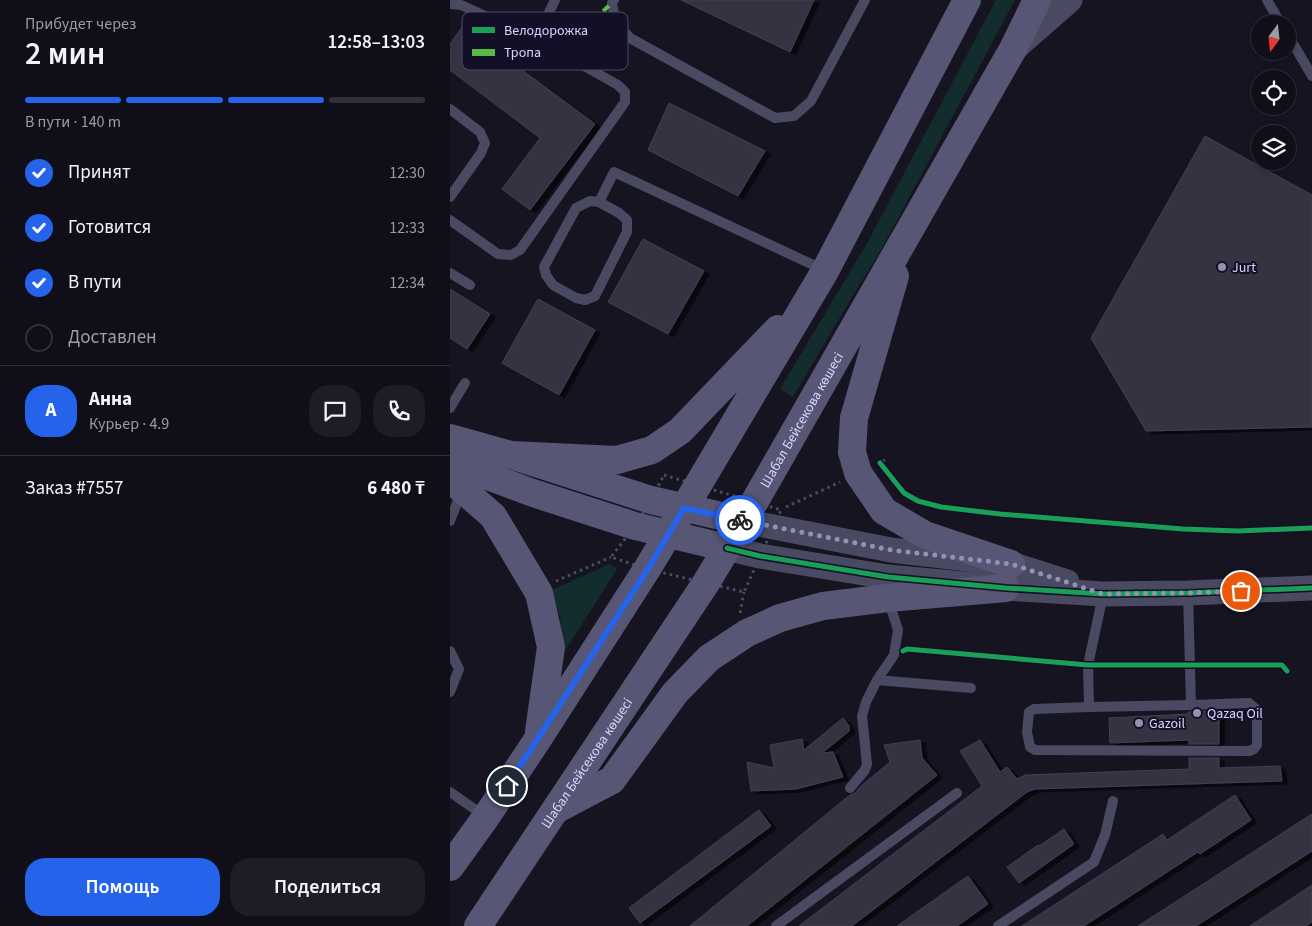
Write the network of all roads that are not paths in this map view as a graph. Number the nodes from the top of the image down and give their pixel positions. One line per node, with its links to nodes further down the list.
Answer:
1 (555, 0): 10 (lane)
2 (614, 0): 11 (lane)
3 (865, 0): 13 (lane)
4 (966, 0): 23 (main road)
5 (1037, 0): 14 (main road, Шабал Бейсекова көшесі)
6 (1070, 0): 14 (street)
7 (1267, 0): 12 (lane)
8 (450, 4): 9 (lane)
9 (476, 12)
10 (549, 12)
11 (614, 12)
12 (1276, 15)
13 (628, 36)
14 (1013, 49): 22 (main road, Шабал Бейсекова көшесі)
15 (1296, 49): 17 (lane)
16 (592, 70): 21 (lane)
17 (1312, 76)
18 (450, 109): 19 (lane)
19 (450, 197)
20 (599, 202): 20 (lane); 23 (lane)
21 (450, 220)
22 (908, 232): 35 (main road, Шабал Бейсекова көшесі); 38 (main road)
23 (825, 271): 26 (main road)
24 (450, 272): 25 (lane)
25 (470, 285)
26 (810, 296): 30 (main road); 33 (main road)
27 (465, 383): 28 (lane)
28 (450, 408)
29 (450, 438): 30 (main road)
30 (511, 456): 33 (main road)
31 (450, 462): 36 (main road)
32 (456, 484): 34 (lane); 49 (main road)
33 (684, 508): 35 (main road); 36 (main road)
34 (450, 520)
35 (743, 521): 37 (main road, Шабал Бейсекова көшесі); 38 (street)
36 (668, 534): 37 (main road); 49 (main road)
37 (726, 548): 38 (street); 54 (main road, Шабал Бейсекова көшесі)
38 (1008, 576): 41 (street); 42 (main road)
39 (1312, 588): 40 (street)
40 (1188, 593): 41 (street); 47 (lane)
41 (1103, 594): 48 (lane)
42 (888, 598): 44 (lane); 54 (main road)
43 (450, 652): 46 (lane)
44 (877, 680): 45 (lane); 50 (lane)
45 (971, 688)
46 (450, 692)
47 (1191, 705): 48 (lane); 48 (lane)
48 (1089, 707)
49 (538, 739): 55 (main road)
50 (850, 788)
51 (450, 792): 55 (lane)
52 (957, 794): 58 (lane)
53 (1113, 801): 59 (lane)
54 (556, 810): 57 (main road, Шабал Бейсекова көшесі)
55 (486, 817): 56 (main road)
56 (450, 867)
57 (478, 926)
58 (776, 926)
59 (998, 926)

